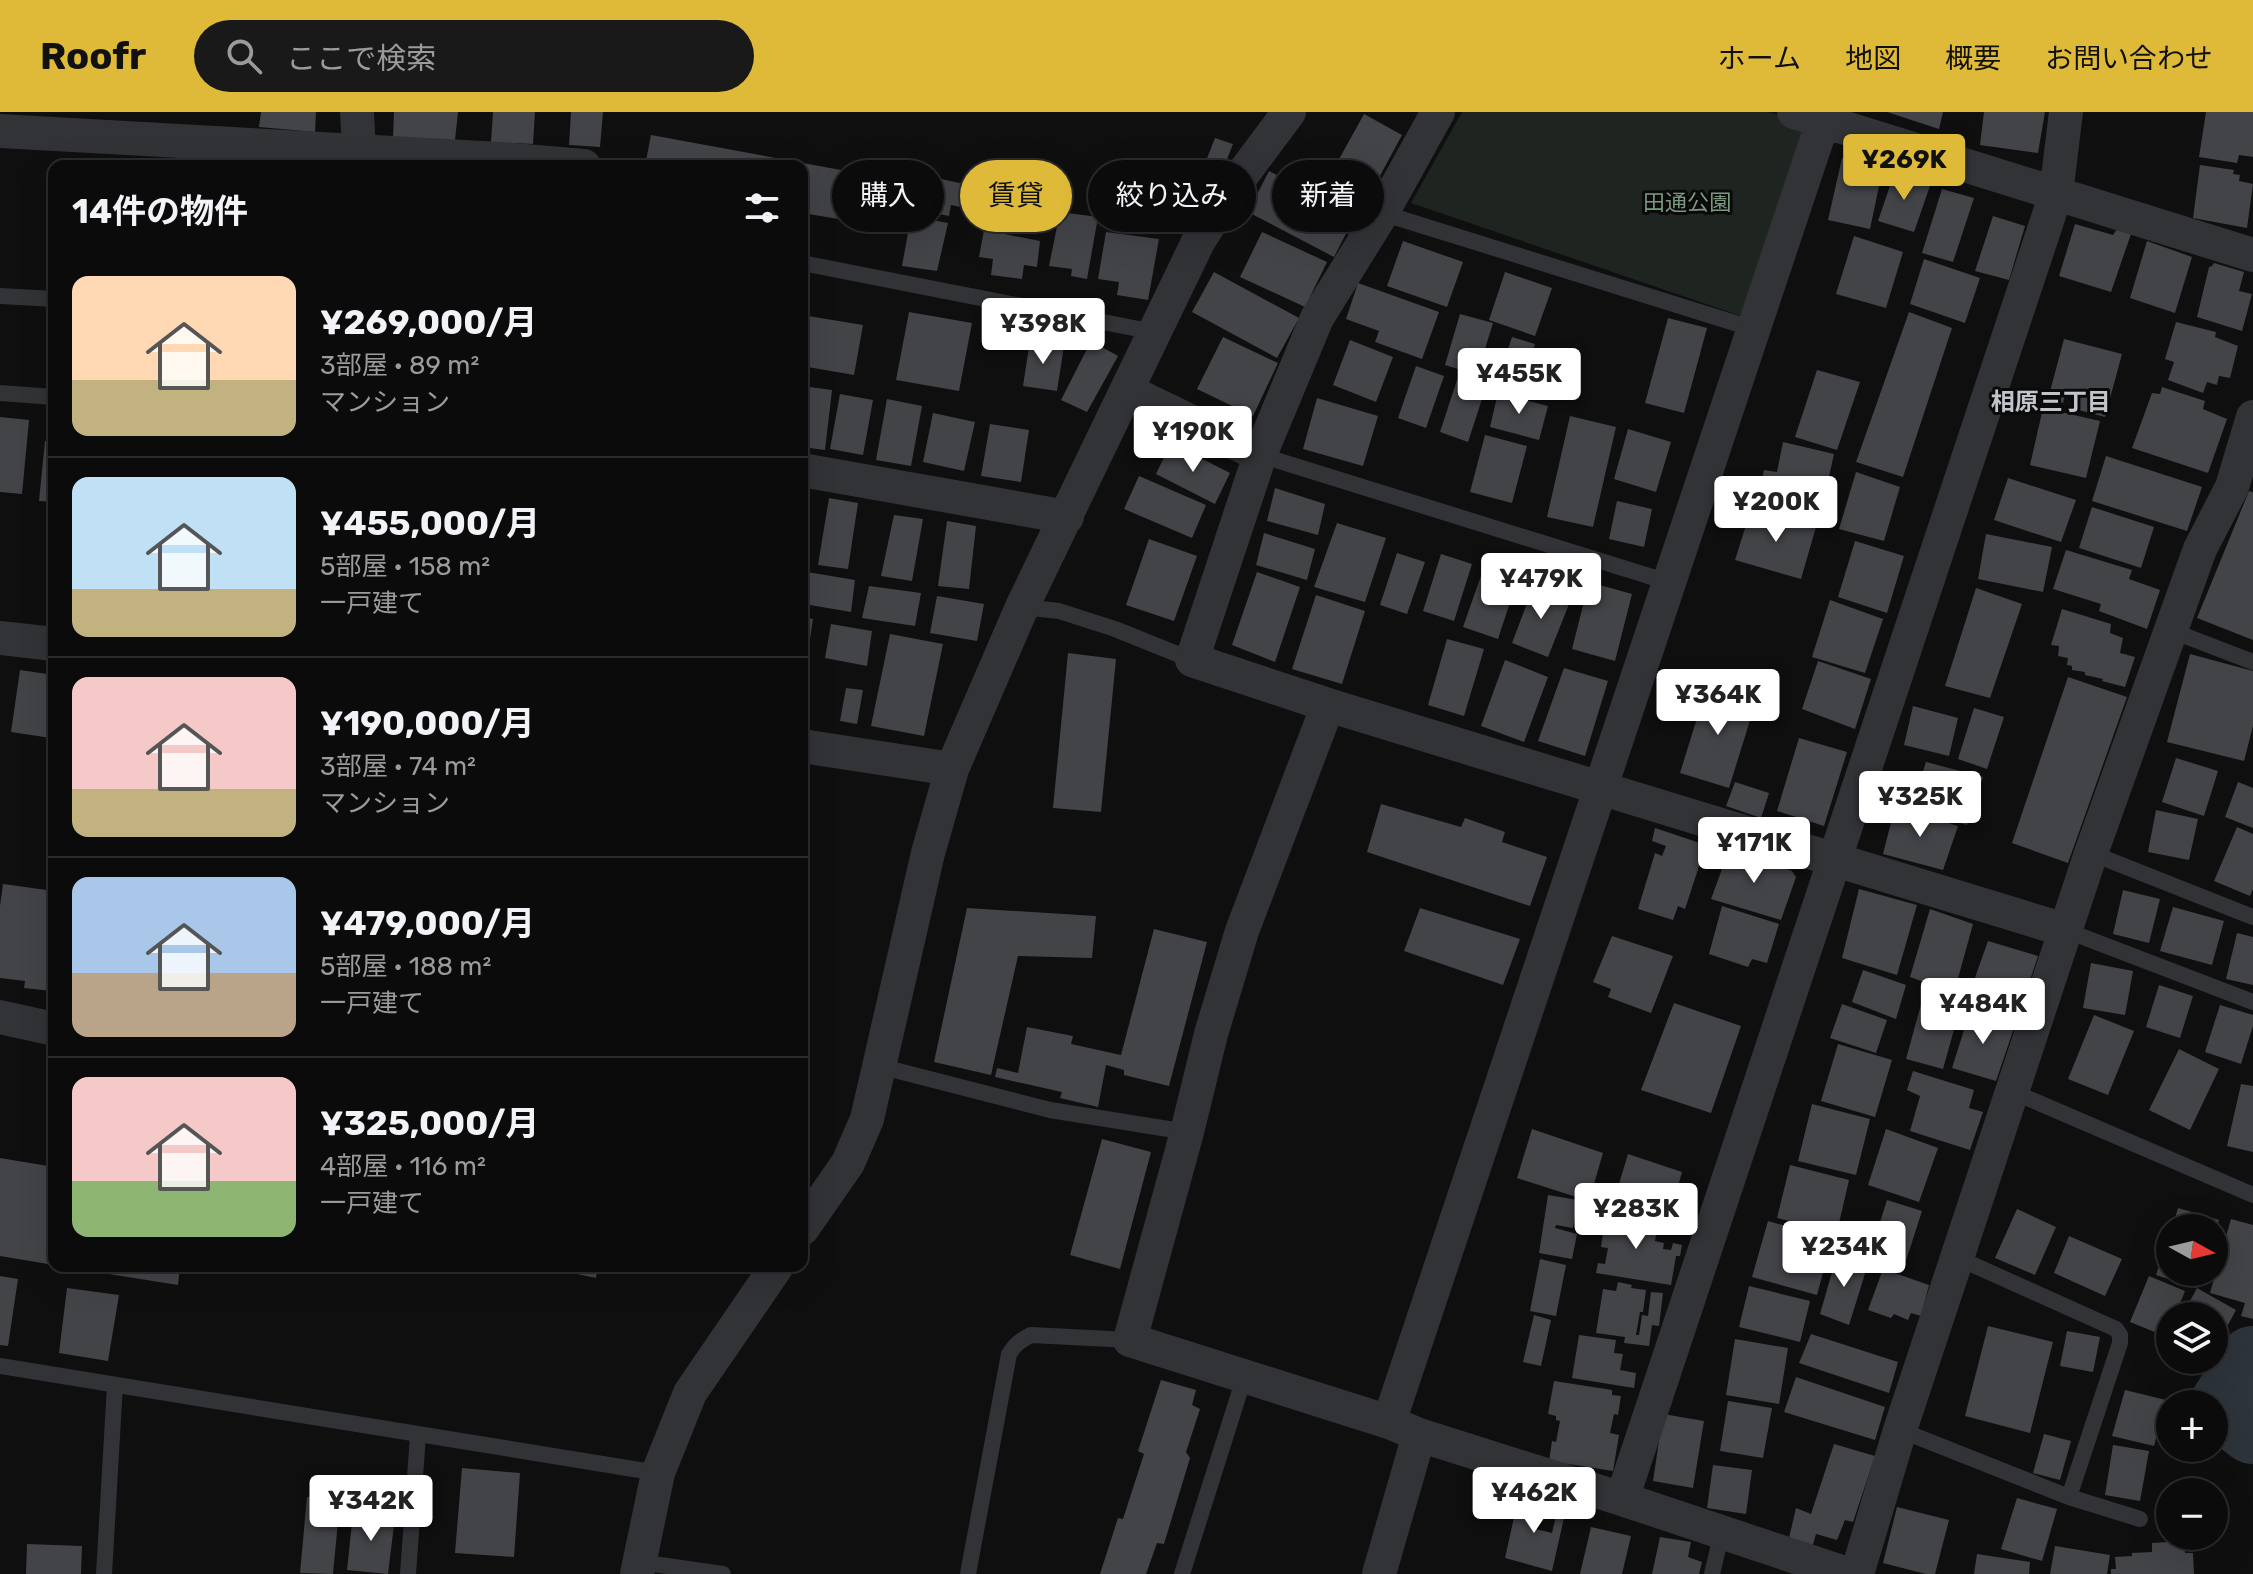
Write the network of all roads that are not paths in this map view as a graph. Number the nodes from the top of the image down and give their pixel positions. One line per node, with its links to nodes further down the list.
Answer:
1 (357, 112): 7 (street)
2 (1289, 112): 18 (street)
3 (1438, 112): 10 (street)
4 (2066, 112): 9 (street)
5 (1814, 115): 9 (street); 17 (street)
6 (0, 131): 7 (street)
7 (359, 152): 8 (street)
8 (488, 160)
9 (2056, 194): 13 (street); 38 (street)
10 (1384, 209)
11 (1384, 214): 17 (lane)
12 (1370, 232): 23 (street)
13 (2253, 255)
14 (808, 264): 18 (lane)
15 (0, 296): 16 (lane)
16 (48, 299)
17 (1754, 329): 26 (street)
18 (1154, 332): 19 (street)
19 (1128, 391): 23 (street); 25 (street)
20 (0, 393): 21 (lane)
21 (48, 397)
22 (2253, 417): 28 (street)
23 (1260, 455): 26 (lane); 31 (street)
24 (808, 471): 25 (street)
25 (1067, 517): 27 (street)
26 (1668, 582): 36 (street)
27 (1022, 607): 31 (lane); 35 (street)
28 (2170, 630): 32 (lane); 37 (street)
29 (0, 638): 30 (street)
30 (48, 643)
31 (1192, 660): 33 (street)
32 (2253, 662)
33 (1328, 705): 36 (street); 46 (street)
34 (808, 747): 35 (street)
35 (952, 769): 44 (street)
36 (1599, 789): 38 (street); 55 (street)
37 (2091, 853): 39 (lane); 40 (street)
38 (1833, 860): 40 (street); 60 (street)
39 (2253, 917)
40 (2065, 930): 41 (lane); 45 (street)
41 (2253, 1002)
42 (0, 1017): 43 (street)
43 (48, 1028)
44 (879, 1066): 46 (lane); 48 (street)
45 (2011, 1091): 47 (lane); 49 (street)
46 (1187, 1132): 51 (street)
47 (2253, 1195)
48 (808, 1217)
49 (1958, 1258): 56 (street); 59 (lane)
50 (773, 1272): 58 (street)
51 (1130, 1340): 53 (street); 68 (lane)
52 (0, 1366): 54 (lane)
53 (1244, 1378): 55 (street); 69 (lane)
54 (115, 1385): 57 (lane); 65 (lane)
55 (1404, 1429): 60 (street); 70 (street)
56 (1900, 1430): 59 (lane); 64 (street)
57 (418, 1435): 58 (lane); 66 (lane)
58 (658, 1473): 63 (street)
59 (2069, 1497): 61 (lane)
60 (1622, 1499): 62 (street)
61 (2140, 1519)
62 (1722, 1532): 64 (street); 71 (lane)
63 (638, 1568): 67 (lane)
64 (1859, 1573)
65 (104, 1574)
66 (408, 1574)
67 (723, 1574)
68 (968, 1574)
69 (1182, 1574)
70 (1379, 1574)
71 (1712, 1574)

